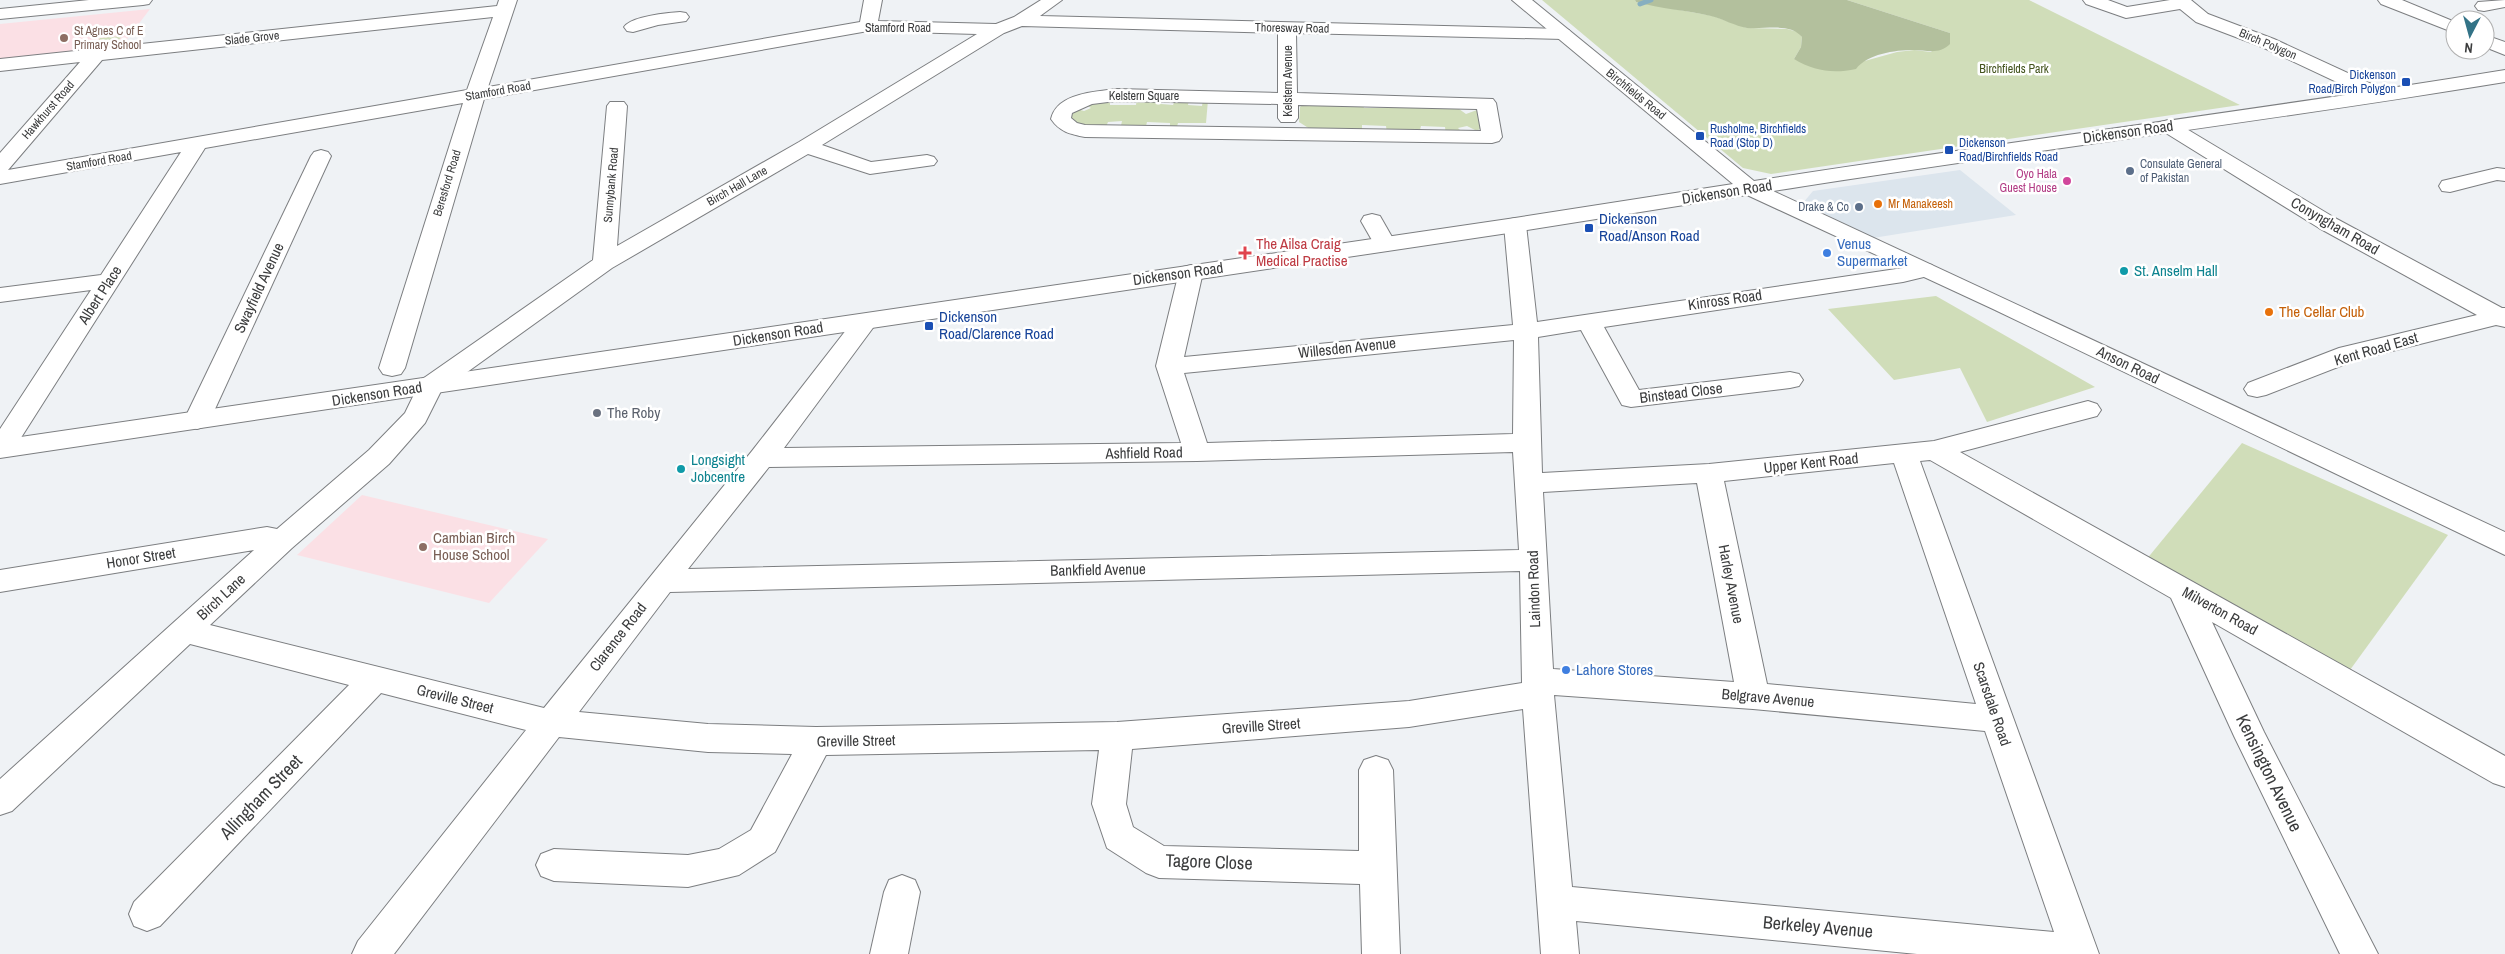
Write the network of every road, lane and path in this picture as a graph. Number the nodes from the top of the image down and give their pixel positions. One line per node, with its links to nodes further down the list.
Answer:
1 (143, 0): 12 (main road)
2 (658, 0): 14 (main road)
3 (873, 0): 17 (main road)
4 (1053, 0): 15 (main road, Birch Hall Lane)
5 (1521, 0): 21 (main road, Birchfields Road)
6 (2092, 0): 8 (main road, Birch Polygon)
7 (2387, 0): 16 (main road)
8 (2182, 1): 26 (main road, Birch Polygon)
9 (2505, 2): 11 (main road)
10 (506, 5): 22 (main road, Slade Grove); 25 (main road, Beresford Road)
11 (2484, 6)
12 (0, 14)
13 (680, 17): 14 (main road)
14 (656, 20): 18 (main road)
15 (1020, 21): 19 (main road, Thoresway Road); 20 (main road, Birch Hall Lane)
16 (2445, 24)
17 (868, 26): 20 (main road, Stamford Road); 25 (main road, Stamford Road)
18 (633, 27)
19 (1288, 28): 21 (main road, Thoresway Road); 27 (main road, Kelstern Avenue)
20 (998, 29): 32 (main road, Birch Hall Lane)
21 (1563, 34): 39 (main road, Birchfields Road)
22 (96, 55): 23 (main road, Slade Grove); 35 (main road, Hawkhurst Road)
23 (0, 65)
24 (2505, 76): 26 (main road, Dickenson Road)
25 (474, 95): 31 (main road, Stamford Road); 53 (main road, Beresford Road)
26 (2382, 96): 29 (main road, Dickenson Road)
27 (1290, 99): 30 (main road, Kelstern Avenue); 30 (main road, Kelstern Square); 30 (main road, Kelstern Square)
28 (617, 106): 43 (main road, Sunnybank Road)
29 (2168, 126): 39 (main road, Dickenson Road); 48 (main road, Conyngham Road)
30 (1287, 134)
31 (197, 144): 37 (main road, Stamford Road); 46 (main road, Albert Place)
32 (806, 146): 34 (main road); 43 (main road, Birch Hall Lane)
33 (321, 156): 58 (main road, Swayfield Avenue)
34 (927, 161)
35 (0, 166)
36 (2505, 175): 38 (main road)
37 (0, 178)
38 (2450, 186)
39 (1750, 188): 41 (main road, Dickenson Road); 44 (main road, Anson Road)
40 (1372, 221): 42 (main road)
41 (1515, 225): 42 (main road, Dickenson Road); 51 (main road, Laindon Road)
42 (1385, 244): 45 (main road, Dickenson Road)
43 (604, 263): 55 (main road, Birch Hall Lane)
44 (1924, 270): 49 (main road, Kinross Road); 68 (main road, Anson Road)
45 (1191, 272): 50 (main road, Dickenson Road); 52 (main road)
46 (109, 281): 47 (main road); 59 (main road, Albert Place)
47 (0, 295)
48 (2503, 317): 56 (main road, Kent Road East)
49 (1588, 320): 51 (main road, Kinross Road); 54 (main road, Binstead Close)
50 (866, 321): 55 (main road, Dickenson Road); 64 (main road, Clarence Road)
51 (1526, 331): 52 (main road, Willesden Avenue); 60 (main road, Laindon Road)
52 (1168, 366): 62 (main road)
53 (392, 368)
54 (1790, 380)
55 (430, 386): 58 (main road, Dickenson Road); 67 (main road, Birch Lane)
56 (2257, 389)
57 (2088, 410): 63 (main road, Upper Kent Road)
58 (197, 420): 61 (main road, Dickenson Road)
59 (0, 441)
60 (1526, 443): 62 (main road, Ashfield Road); 66 (main road, Laindon Road)
61 (0, 449)
62 (1197, 452): 64 (main road, Ashfield Road)
63 (1919, 452): 65 (main road, Upper Kent Road); 72 (main road, Milverton Road); 77 (main road, Scarsdale Road)
64 (762, 458): 71 (main road, Clarence Road)
65 (1710, 473): 66 (main road, Upper Kent Road); 76 (main road, Harley Avenue)
66 (1529, 483): 69 (main road, Laindon Road)
67 (282, 541): 70 (main road, Honor Street); 73 (main road, Birch Lane)
68 (2505, 544)
69 (1534, 560): 71 (main road, Bankfield Avenue); 75 (main road, Laindon Road)
70 (0, 581)
71 (662, 581): 78 (main road, Clarence Road)
72 (2182, 590): 82 (main road, Milverton Road); 94 (main road, Kensington Avenue)
73 (184, 631): 74 (main road, Greville Street); 83 (main road, Birch Lane)
74 (374, 680): 78 (main road, Greville Street); 88 (main road, Allingham Street)
75 (1538, 688): 76 (main road, Belgrave Avenue); 79 (main road, Greville Street); 87 (main road, Laindon Road)
76 (1753, 696): 77 (main road, Belgrave Avenue)
77 (1998, 719): 89 (main road, Scarsdale Road)
78 (552, 723): 80 (main road, Greville Street); 90 (main road, Clarence Road)
79 (1117, 736): 80 (main road, Greville Street); 85 (main road, Tagore Close)
80 (816, 741): 84 (main road)
81 (1376, 770): 85 (main road)
82 (2505, 773)
83 (0, 800)
84 (554, 865)
85 (1377, 868): 92 (main road)
86 (902, 892): 91 (main road)
87 (1556, 902): 89 (main road, Berkeley Avenue); 93 (main road, Laindon Road)
88 (148, 914)
89 (2080, 953)
90 (371, 954)
91 (889, 954)
92 (1381, 954)
93 (1560, 954)
94 (2359, 954)

